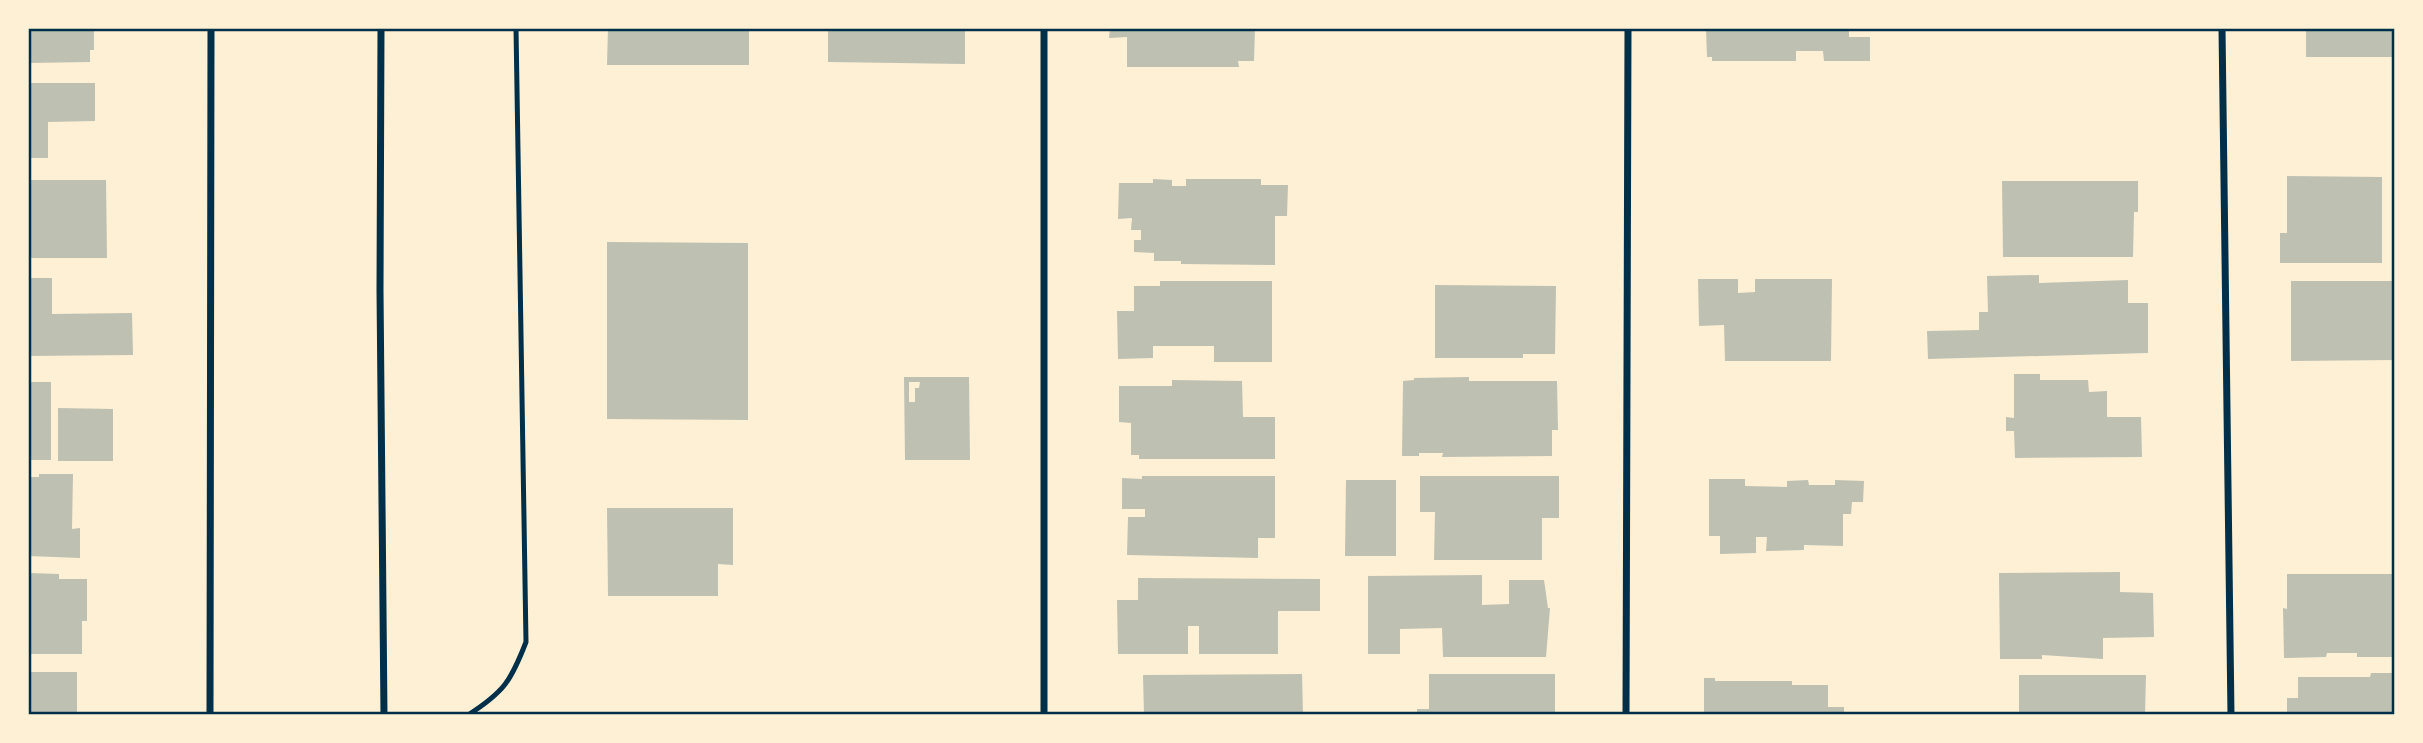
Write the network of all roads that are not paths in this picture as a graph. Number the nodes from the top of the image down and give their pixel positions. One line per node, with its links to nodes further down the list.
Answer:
1 (211, 28): 7 (street)
2 (381, 28): 8 (street)
3 (516, 28): 9 (lane)
4 (1044, 28): 10 (street)
5 (1628, 28): 11 (street)
6 (2222, 28): 12 (street)
7 (210, 715)
8 (384, 715)
9 (468, 715)
10 (1044, 715)
11 (1626, 715)
12 (2231, 715)

